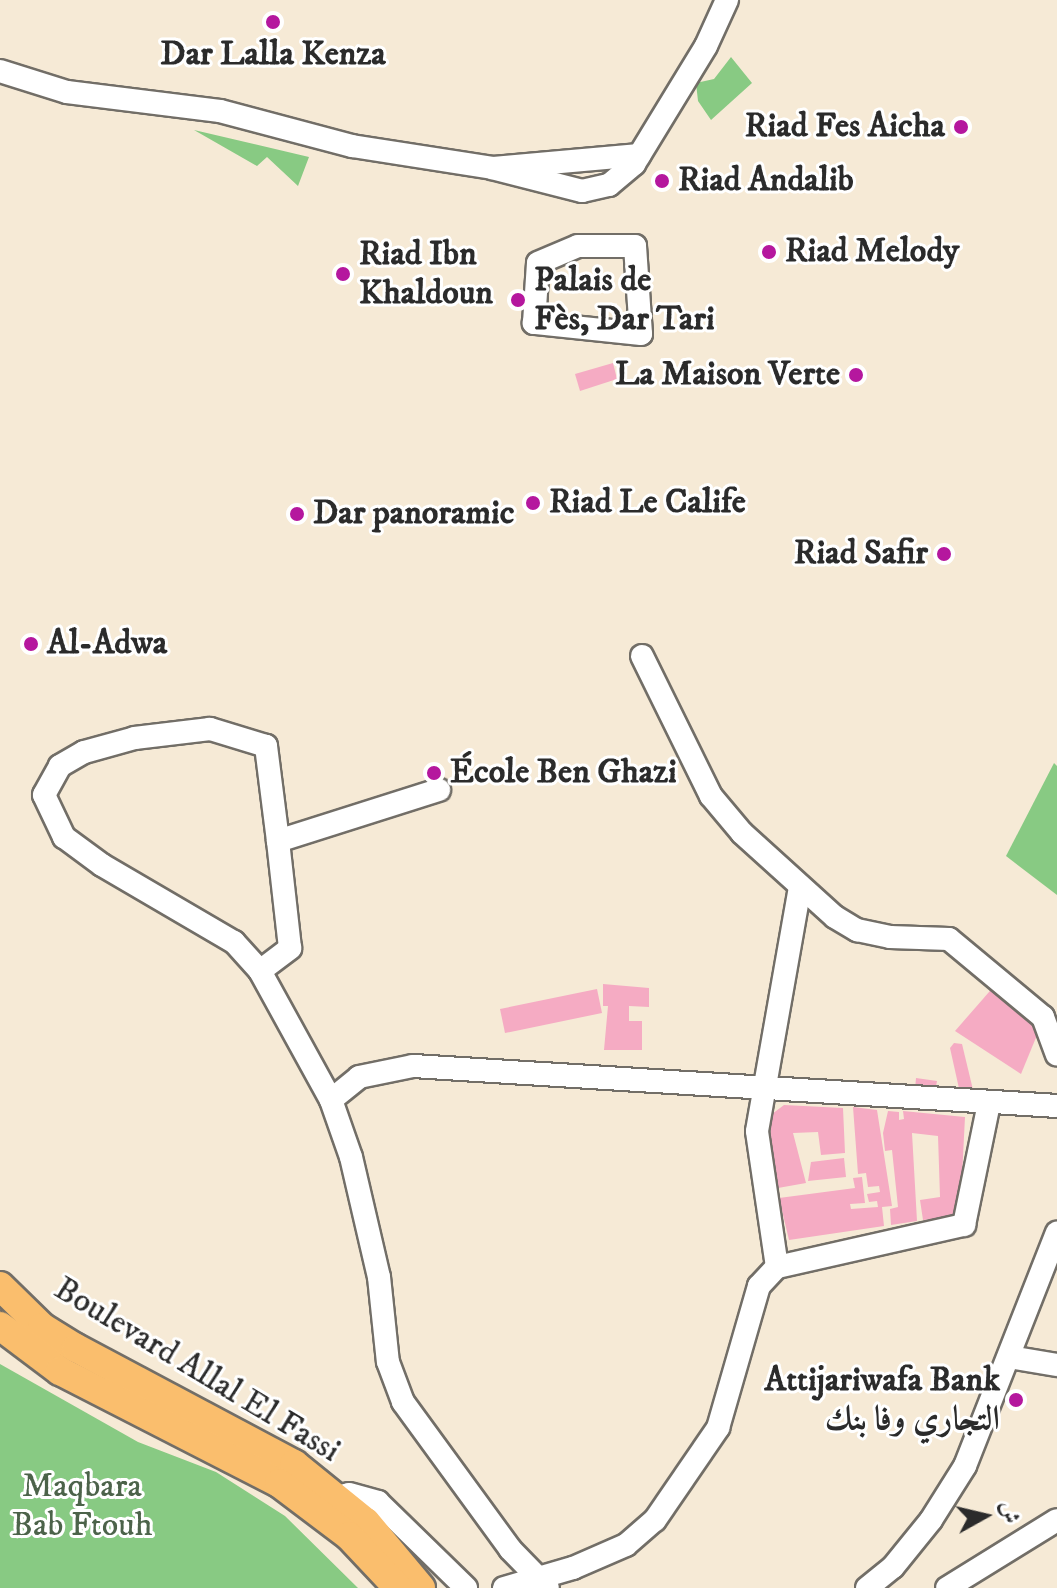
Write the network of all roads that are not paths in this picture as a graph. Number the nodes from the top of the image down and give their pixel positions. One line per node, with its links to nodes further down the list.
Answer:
1 (727, 0): 3 (street)
2 (0, 71): 5 (street)
3 (639, 155): 4 (street); 6 (street)
4 (578, 159): 5 (street); 6 (street)
5 (492, 168): 6 (street)
6 (578, 188)
7 (637, 273): 7 (street)
8 (642, 656): 11 (street)
9 (439, 790): 10 (street)
10 (278, 841): 12 (street); 12 (street)
11 (800, 888): 13 (street); 14 (street)
12 (260, 971): 15 (street)
13 (1057, 1055)
14 (767, 1090): 15 (street); 16 (street); 19 (street)
15 (331, 1100): 26 (street)
16 (989, 1103): 17 (street); 19 (street)
17 (1057, 1106)
18 (1057, 1233): 22 (street)
19 (777, 1267): 26 (street)
20 (0, 1286): 24 (main road, Boulevard Allal El Fassi)
21 (0, 1326): 24 (main road, Boulevard Allal El Fassi)
22 (1009, 1357): 23 (street); 31 (street)
23 (1057, 1365)
24 (331, 1506): 27 (main road, Boulevard Allal El Fassi); 28 (main road, Boulevard Allal El Fassi); 29 (street)
25 (1057, 1520): 32 (street)
26 (542, 1584): 30 (street)
27 (398, 1588)
28 (421, 1588)
29 (466, 1588)
30 (504, 1588)
31 (867, 1588)
32 (947, 1588)

